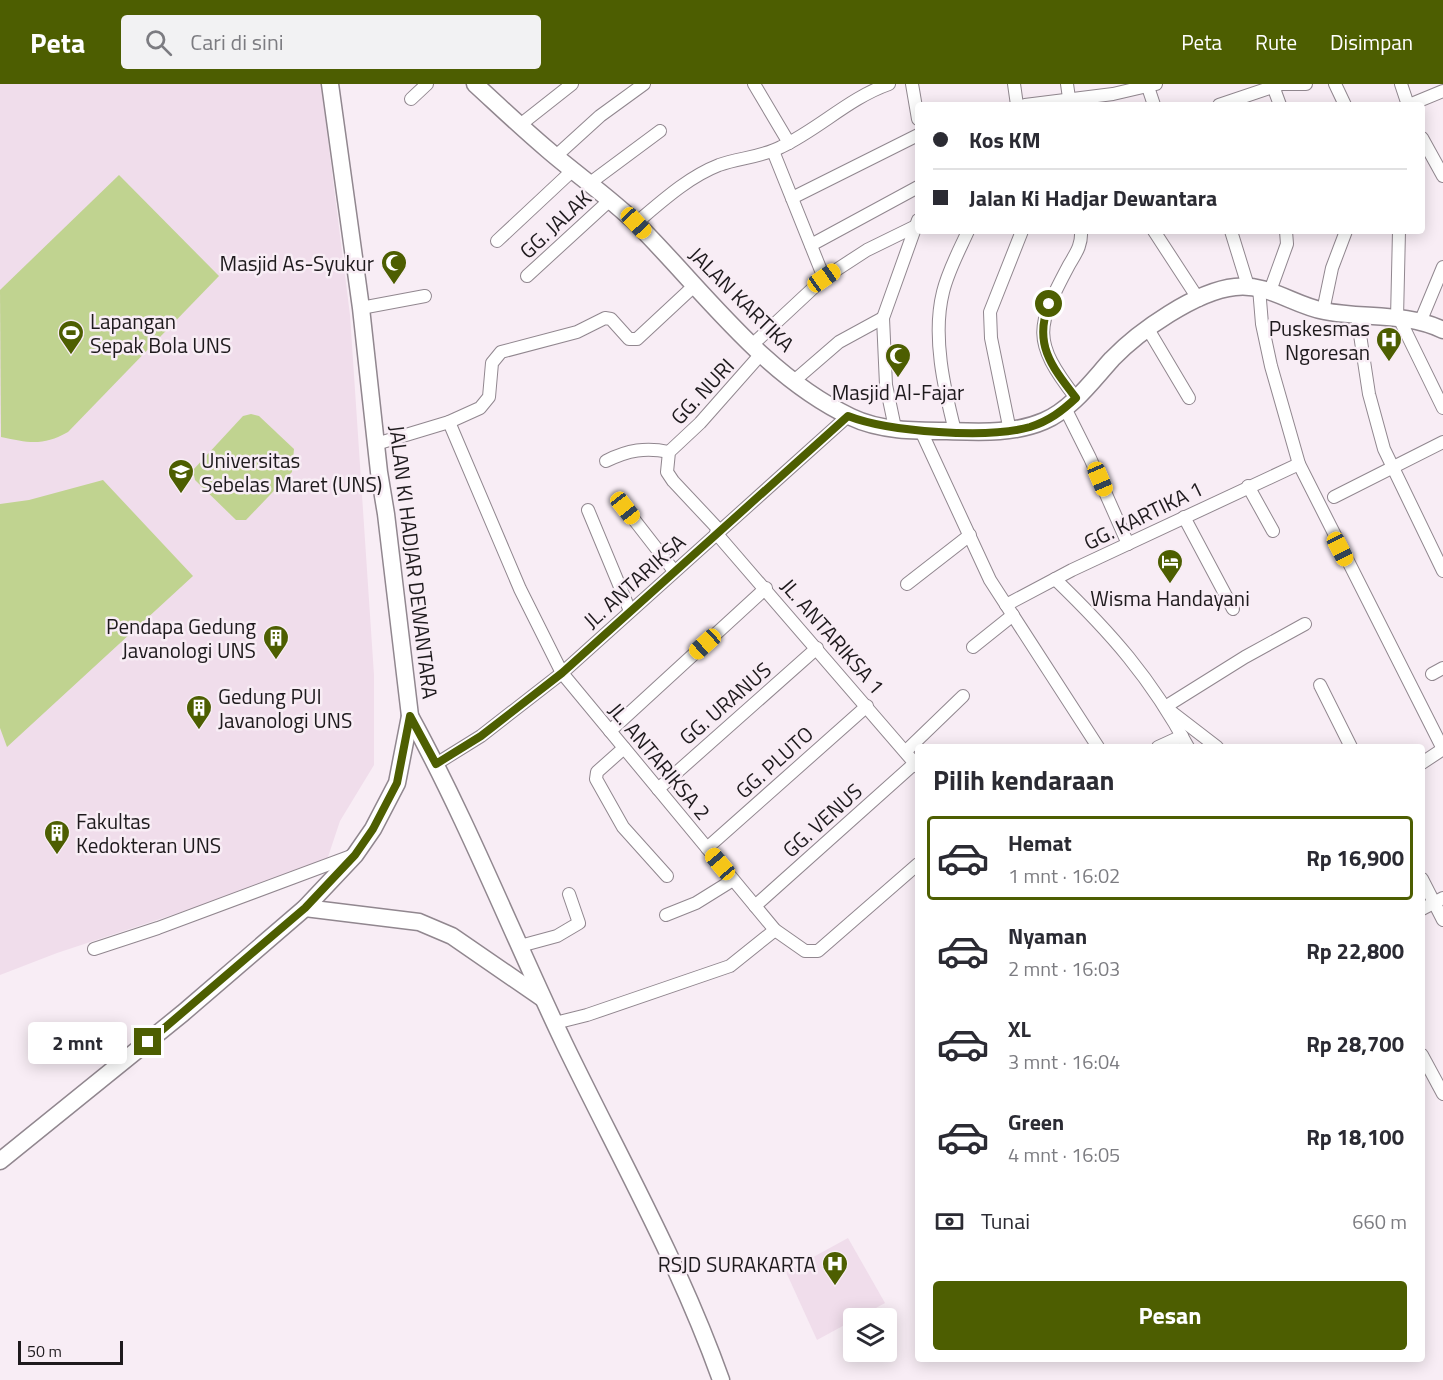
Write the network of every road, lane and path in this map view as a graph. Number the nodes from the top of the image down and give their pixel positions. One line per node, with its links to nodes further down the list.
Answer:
1 (330, 84): 61 (street, JALAN KI HADJAR DEWANTARA)
2 (427, 84): 17 (street)
3 (475, 84): 28 (street, JALAN KARTIKA)
4 (572, 84): 28 (street)
5 (644, 84): 34 (street)
6 (754, 84): 31 (street)
7 (889, 84): 31 (street)
8 (912, 84): 19 (street)
9 (1014, 84): 20 (street)
10 (1067, 84): 21 (street)
11 (1306, 84): 15 (street)
12 (1335, 84): 25 (street)
13 (1401, 84): 26 (street)
14 (1150, 85): 18 (street); 22 (street)
15 (1278, 85): 23 (street); 24 (street)
16 (1443, 91): 27 (street)
17 (411, 99)
18 (1114, 99): 21 (street)
19 (915, 102)
20 (1017, 102)
21 (1070, 102)
22 (1153, 102)
23 (1231, 102)
24 (1280, 102)
25 (1344, 102)
26 (1407, 102)
27 (1416, 102)
28 (520, 125): 34 (street, JALAN KARTIKA)
29 (660, 131): 37 (street)
30 (915, 136): 39 (street)
31 (789, 143): 33 (street)
32 (1425, 143): 36 (street)
33 (773, 151): 39 (street); 41 (street)
34 (556, 156): 35 (street, JALAN KARTIKA)
35 (573, 170): 37 (street, JALAN KARTIKA); 52 (street)
36 (1443, 176)
37 (590, 183): 40 (street, JALAN KARTIKA)
38 (915, 189): 53 (street)
39 (792, 198): 53 (street)
40 (610, 200): 41 (street, JALAN KARTIKA); 55 (street, GG. JALAK)
41 (636, 223): 57 (street, JALAN KARTIKA)
42 (915, 224): 56 (street, GG. NURI)
43 (915, 229): 64 (street)
44 (967, 234): 79 (street)
45 (1021, 234): 77 (street)
46 (1156, 234): 60 (street)
47 (1233, 234): 58 (street)
48 (1287, 234): 58 (street)
49 (1345, 234): 62 (street)
50 (1399, 234): 65 (street)
51 (1081, 237): 72 (street)
52 (497, 241)
53 (811, 245): 56 (street)
54 (1443, 267): 66 (street)
55 (527, 276)
56 (824, 278): 69 (street, GG. NURI)
57 (694, 286): 69 (street, JALAN KARTIKA); 75 (street)
58 (1259, 288): 60 (street, JALAN KARTIKA); 62 (street); 84 (street)
59 (424, 296): 61 (street)
60 (1199, 300): 67 (street, JALAN KARTIKA)
61 (361, 308): 81 (street, JALAN KI HADJAR DEWANTARA)
62 (1323, 311): 63 (street)
63 (1357, 315): 65 (street); 85 (street)
64 (883, 318): 70 (street); 76 (street)
65 (1398, 318): 66 (street); 73 (street)
66 (1421, 320): 68 (street)
67 (1148, 329): 71 (street); 72 (street, JALAN KARTIKA)
68 (1443, 330)
69 (757, 350): 70 (street, JALAN KARTIKA); 82 (street, GG. NURI)
70 (795, 380): 74 (street, JALAN KARTIKA)
71 (1189, 398)
72 (1071, 403): 77 (street, JALAN KARTIKA); 94 (street)
73 (1443, 408)
74 (848, 416): 76 (street, JALAN KARTIKA); 91 (street, JL. ANTARIKSA)
75 (450, 422): 81 (street); 106 (street, JL. ANTARIKSA 2)
76 (895, 428): 78 (street, JALAN KARTIKA)
77 (1010, 430): 79 (street, JALAN KARTIKA)
78 (921, 431): 79 (street, JALAN KARTIKA); 93 (street)
79 (955, 431)
80 (1443, 442): 85 (street)
81 (376, 444): 111 (street, JALAN KI HADJAR DEWANTARA)
82 (669, 452): 83 (street); 91 (street, JL. ANTARIKSA 1)
83 (606, 461)
84 (1299, 464): 86 (street, GG. KARTIKA 1); 118 (street)
85 (1392, 467): 87 (street); 96 (street)
86 (1248, 486): 90 (street, GG. KARTIKA 1); 92 (street)
87 (1334, 497)
88 (625, 508): 95 (street)
89 (588, 510): 102 (street)
90 (1184, 517): 94 (street, GG. KARTIKA 1); 100 (street)
91 (717, 531): 95 (street, JL. ANTARIKSA); 99 (street, JL. ANTARIKSA 1)
92 (1273, 531)
93 (969, 535): 98 (street); 101 (street)
94 (1128, 544): 97 (street, GG. KARTIKA 1)
95 (674, 571): 102 (street, JL. ANTARIKSA)
96 (1443, 571)
97 (1055, 579): 101 (street, GG. KARTIKA 1); 110 (street)
98 (907, 584)
99 (766, 588): 105 (street, JL. ANTARIKSA 1); 112 (street)
100 (1233, 609)
101 (1009, 610): 104 (street, GG. KARTIKA 1); 114 (street)
102 (630, 611): 106 (street, JL. ANTARIKSA)
103 (1305, 624): 110 (street)
104 (973, 647)
105 (817, 648): 109 (street, JL. ANTARIKSA 1); 124 (street, GG. URANUS)
106 (562, 673): 112 (street, JL. ANTARIKSA 2); 121 (street, JL. ANTARIKSA)
107 (1320, 685): 116 (street)
108 (963, 696): 119 (street)
109 (867, 706): 119 (street, JL. ANTARIKSA 1); 125 (street, GG. PLUTO)
110 (1165, 707): 113 (street); 115 (street)
111 (410, 716): 121 (street); 126 (street, JALAN KI HADJAR DEWANTARA)
112 (610, 731): 117 (street, JL. ANTARIKSA 2)
113 (1185, 741)
114 (1096, 744)
115 (1213, 744)
116 (1350, 744)
117 (624, 748): 124 (street, JL. ANTARIKSA 2); 128 (street)
118 (1443, 749): 120 (street)
119 (906, 751): 122 (street, JL. ANTARIKSA 1)
120 (1425, 761)
121 (436, 764): 139 (street)
122 (915, 764)
123 (915, 766): 133 (street, GG. VENUS)
124 (658, 789): 125 (street, JL. ANTARIKSA 2)
125 (707, 848): 129 (street, JL. ANTARIKSA 2)
126 (355, 855): 135 (street, JALAN KI HADJAR DEWANTARA); 140 (street)
127 (915, 867): 138 (street, JL. ANTARIKSA 2)
128 (667, 876)
129 (733, 880): 133 (street, JL. ANTARIKSA 2); 136 (street)
130 (1425, 883): 132 (street)
131 (569, 894): 139 (street)
132 (1439, 900): 134 (street); 137 (street)
133 (755, 906): 138 (street, JL. ANTARIKSA 2)
134 (1425, 907)
135 (305, 908): 141 (street); 145 (street, JALAN KI HADJAR DEWANTARA)
136 (666, 915)
137 (1443, 920)
138 (775, 930): 142 (street)
139 (520, 946): 141 (street)
140 (94, 949)
141 (544, 999): 142 (street)
142 (555, 1023): 146 (street)
143 (1425, 1061): 144 (street)
144 (1443, 1094)
145 (0, 1161)
146 (721, 1380)

